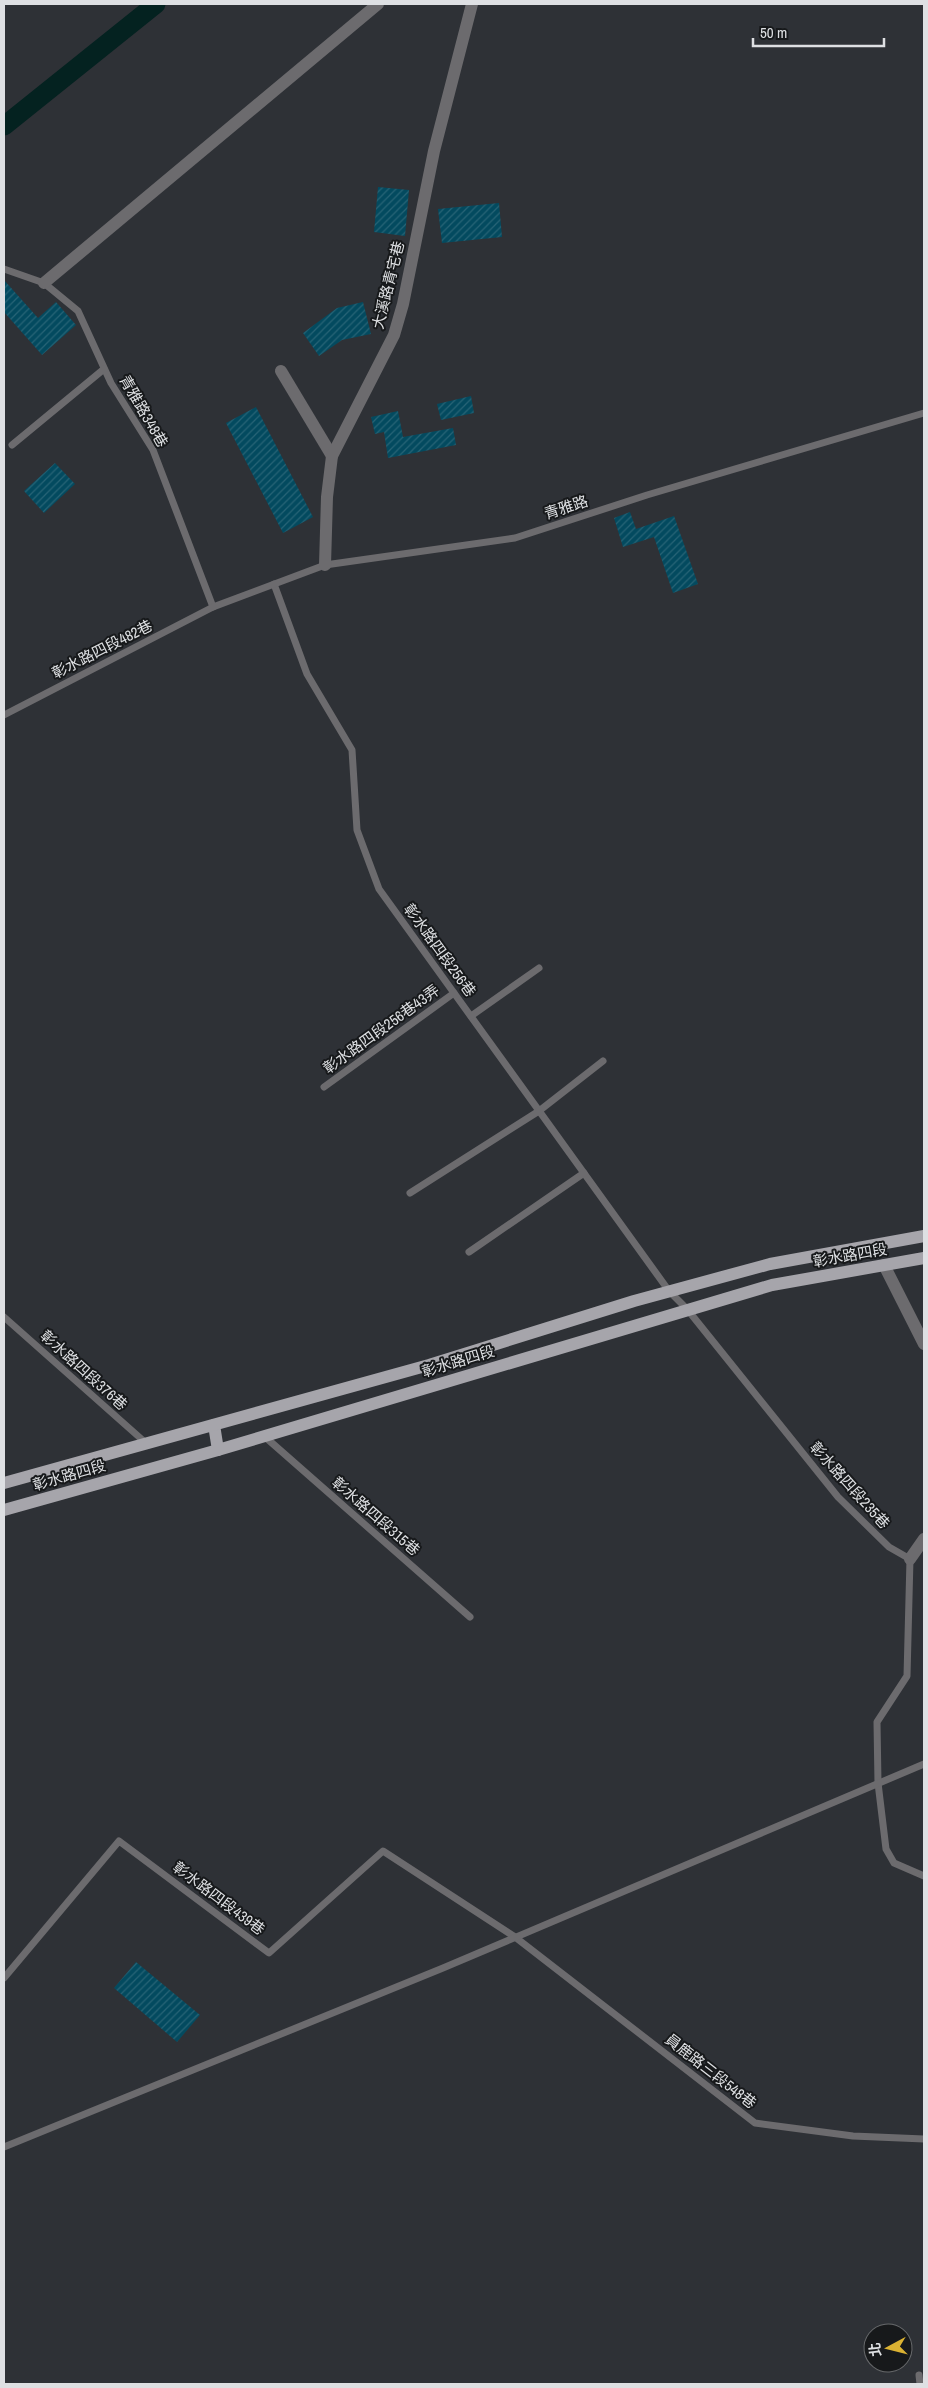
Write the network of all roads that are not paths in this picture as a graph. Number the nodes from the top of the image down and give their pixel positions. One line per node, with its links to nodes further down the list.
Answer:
1 (378, 4): 4 (street)
2 (472, 4): 9 (street, 大溪路青宅巷)
3 (4, 269): 4 (lane, 青雅路348巷)
4 (44, 283): 5 (lane, 青雅路348巷)
5 (104, 369): 8 (lane); 12 (lane, 青雅路348巷)
6 (282, 371): 9 (street)
7 (924, 413): 10 (lane, 青雅路)
8 (12, 445)
9 (332, 456): 10 (street, 大溪路青宅巷)
10 (325, 565): 11 (lane, 青雅路)
11 (274, 584): 12 (lane, 青雅路); 15 (lane, 彰水路四段256巷)
12 (213, 607): 13 (lane, 彰水路四段482巷)
13 (4, 715)
14 (539, 968): 16 (lane)
15 (454, 993): 16 (lane, 彰水路四段256巷); 18 (lane, 彰水路四段256巷43弄)
16 (471, 1016): 19 (lane, 彰水路四段256巷)
17 (603, 1061): 19 (lane)
18 (324, 1087)
19 (538, 1110): 20 (lane, 彰水路四段256巷); 21 (lane)
20 (584, 1173): 23 (lane); 26 (lane, 彰水路四段256巷)
21 (410, 1193)
22 (924, 1236): 26 (main road, 彰水路四段)
23 (469, 1252)
24 (924, 1258): 25 (main road, 彰水路四段)
25 (884, 1265): 27 (main road, 彰水路四段); 29 (street)
26 (669, 1292): 27 (lane, 彰水路四段235巷); 30 (main road, 彰水路四段)
27 (687, 1309): 31 (main road, 彰水路四段); 37 (lane, 彰水路四段235巷)
28 (4, 1317): 32 (lane, 彰水路四段376巷)
29 (924, 1344)
30 (214, 1425): 32 (main road, 彰水路四段); 33 (main road)
31 (264, 1436): 33 (main road, 彰水路四段); 38 (lane, 彰水路四段315巷)
32 (147, 1444): 34 (main road, 彰水路四段)
33 (218, 1450): 35 (main road, 彰水路四段)
34 (4, 1483)
35 (4, 1510)
36 (924, 1539): 37 (street)
37 (910, 1559): 40 (lane)
38 (470, 1617)
39 (924, 1764): 40 (lane)
40 (878, 1783): 41 (lane); 42 (lane)
41 (924, 1876)
42 (516, 1937): 43 (lane, 彰水路四段439巷); 44 (lane, 員鹿路三段548巷); 45 (lane)
43 (4, 1978)
44 (924, 2139)
45 (4, 2147)
46 (919, 2375): 47 (lane)
47 (920, 2384)

